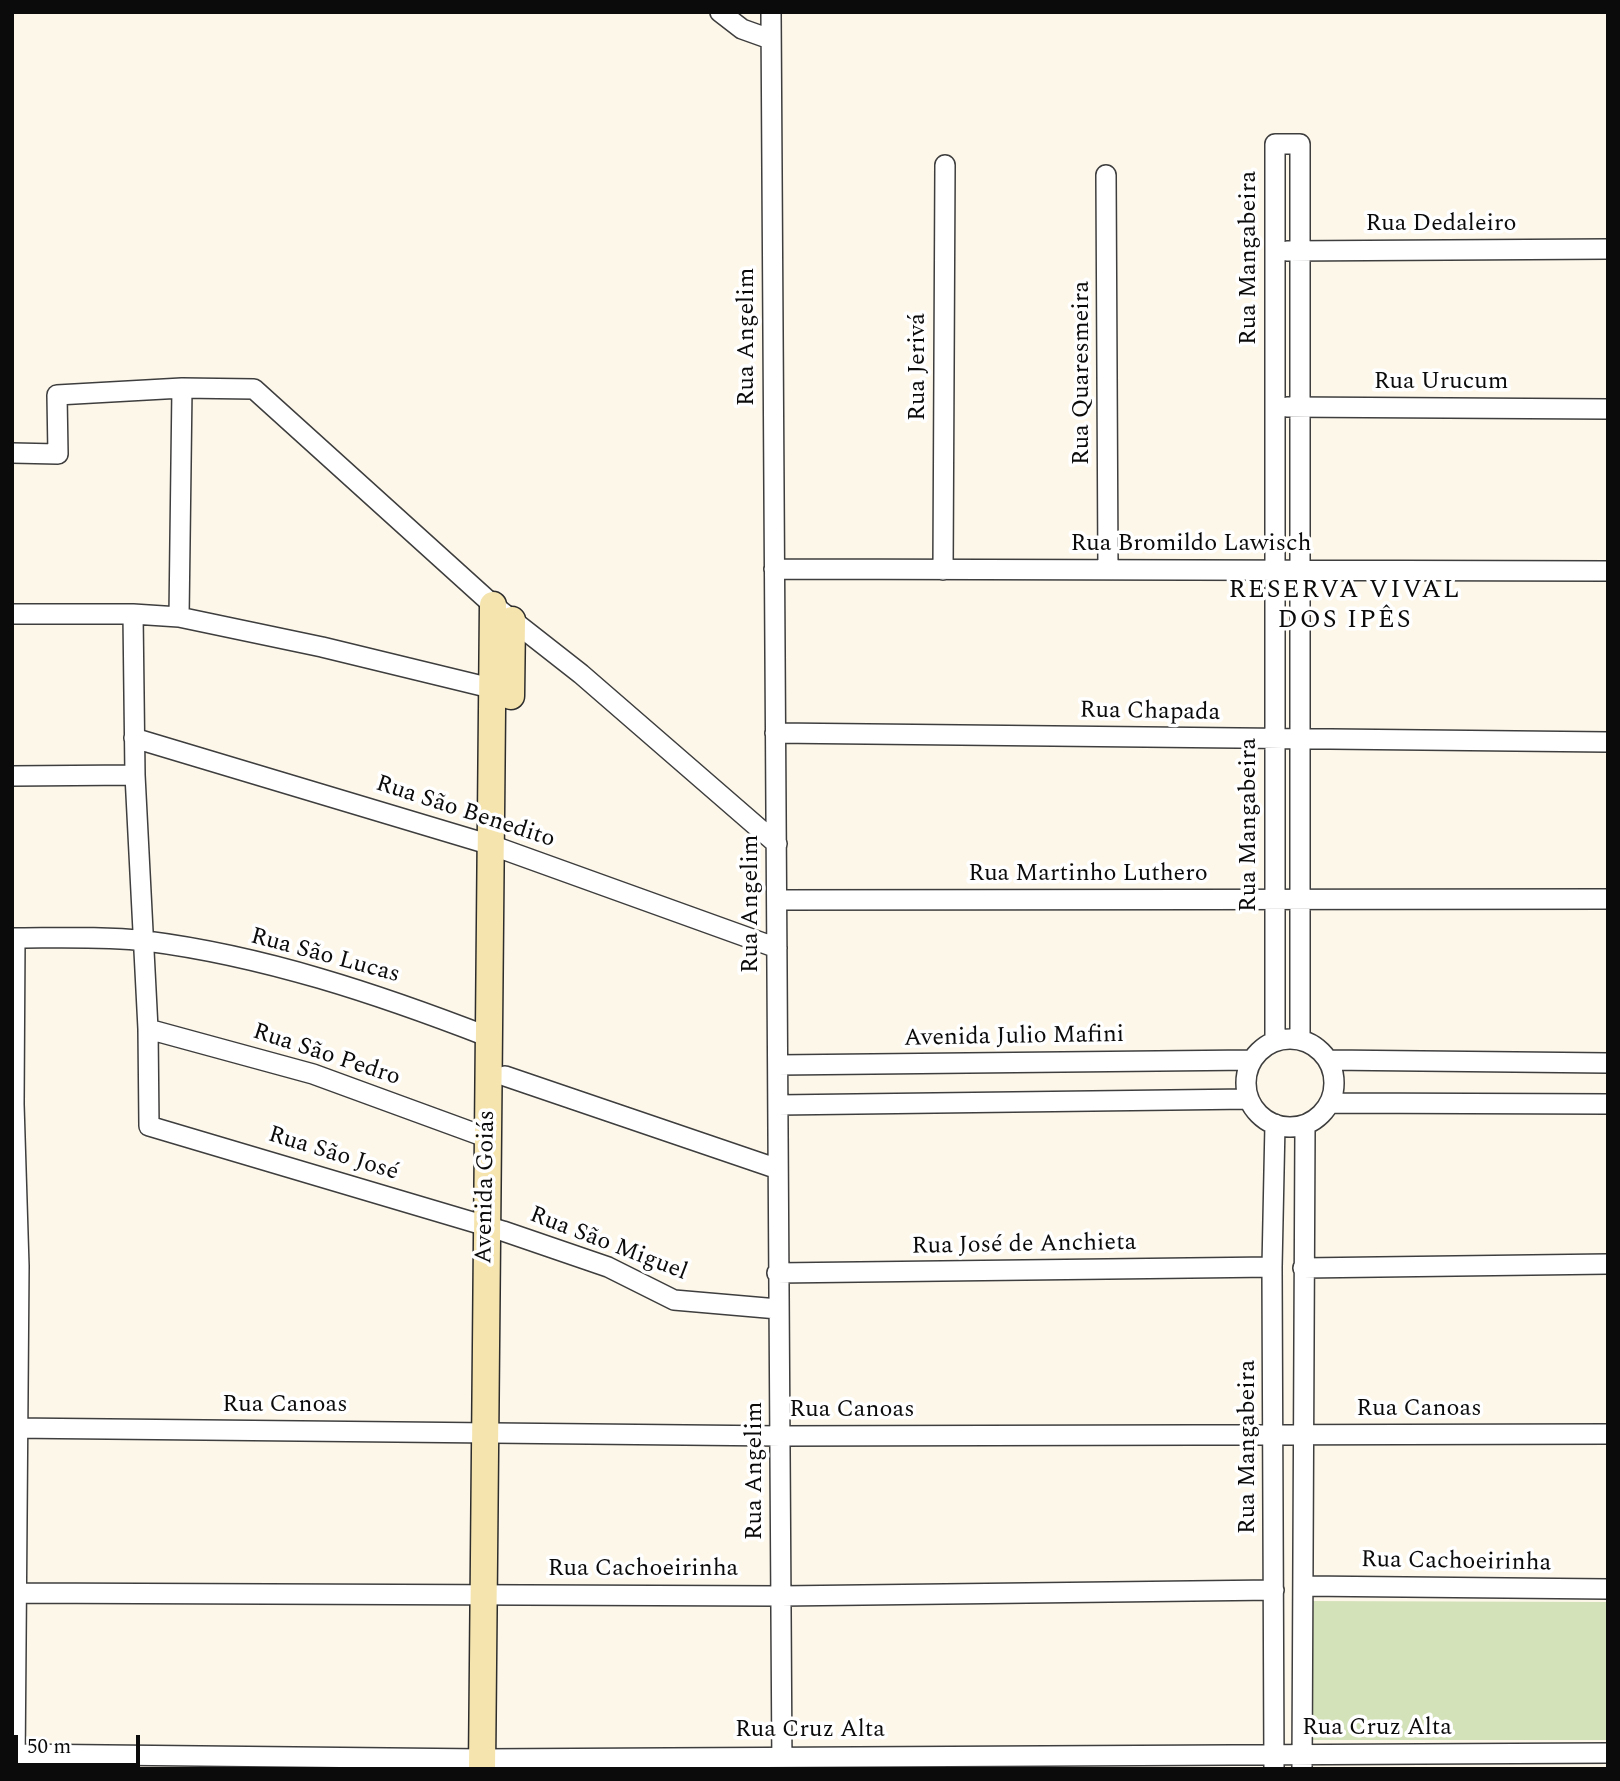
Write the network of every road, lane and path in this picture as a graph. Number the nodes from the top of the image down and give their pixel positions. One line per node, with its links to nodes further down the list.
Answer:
1 (720, 12): 3 (street)
2 (771, 12): 3 (street, Rua Angelim)
3 (770, 39): 14 (street, Rua Angelim)
4 (945, 165): 15 (street, Rua Jerivá)
5 (1107, 175): 16 (street, Rua Quaresmeira)
6 (1608, 249): 7 (street, Rua Dedaleiro)
7 (1300, 250): 8 (street, Rua Dedaleiro); 8 (street, Rua Mangabeira); 11 (street, Rua Mangabeira)
8 (1275, 251): 10 (street, Rua Mangabeira)
9 (182, 388): 13 (street); 20 (street); 23 (street)
10 (1275, 407): 11 (street, Rua Urucum); 17 (street, Rua Mangabeira)
11 (1300, 408): 12 (street, Rua Urucum); 18 (street, Rua Mangabeira)
12 (1608, 409)
13 (12, 453)
14 (774, 569): 15 (street, Rua Bromildo Lawisch); 25 (street, Rua Angelim)
15 (943, 570): 16 (street, Rua Bromildo Lawisch)
16 (1108, 570): 17 (street, Rua Bromildo Lawisch)
17 (1275, 570): 18 (street, Rua Bromildo Lawisch); 27 (street, Rua Mangabeira)
18 (1300, 570): 19 (street, Rua Bromildo Lawisch); 28 (street, Rua Mangabeira)
19 (1608, 571)
20 (502, 612): 24 (street, Avenida Goiás); 32 (street)
21 (12, 614): 22 (street)
22 (133, 614): 23 (street); 26 (street)
23 (179, 617): 24 (street)
24 (502, 690): 33 (street, Avenida Goiás)
25 (775, 733): 27 (street, Rua Chapada); 32 (street, Rua Angelim)
26 (134, 738): 30 (street); 33 (street, Rua São Benedito)
27 (1275, 739): 28 (street, Rua Chapada); 36 (street, Rua Mangabeira)
28 (1301, 739): 29 (street, Rua Chapada); 37 (street, Rua Mangabeira)
29 (1608, 742)
30 (135, 775): 31 (street); 39 (street)
31 (12, 776)
32 (777, 844): 35 (street, Rua Angelim)
33 (500, 848): 40 (street, Rua São Benedito); 42 (street, Avenida Goiás); 49 (street, Avenida Goiás)
34 (1608, 899): 37 (street, Rua Martinho Luthero)
35 (778, 900): 36 (street, Rua Martinho Luthero); 40 (street, Rua Angelim)
36 (1275, 900): 37 (street, Rua Martinho Luthero); 44 (street, Rua Mangabeira)
37 (1301, 900): 43 (street, Rua Mangabeira)
38 (13, 938): 39 (street, Rua São Lucas); 52 (street)
39 (144, 941): 41 (street); 42 (street, Rua São Lucas)
40 (777, 947): 48 (street, Rua Angelim)
41 (148, 1029): 57 (street, Rua São Pedro); 59 (street, Rua São José)
42 (489, 1037): 57 (street, Avenida Goiás)
43 (1300, 1040): 44 (street); 46 (street)
44 (1275, 1041): 45 (street)
45 (1252, 1060): 48 (street, Avenida Julio Mafini); 50 (street)
46 (1328, 1060): 47 (street); 51 (street)
47 (1608, 1063)
48 (778, 1065): 54 (street, Rua Angelim)
49 (505, 1076): 58 (street); 59 (street, Avenida Goiás)
50 (1249, 1099): 54 (street); 55 (street)
51 (1330, 1103): 53 (street); 56 (street)
52 (13, 1104): 61 (street)
53 (1608, 1104)
54 (778, 1105): 58 (street, Rua Angelim)
55 (1275, 1124): 56 (street); 62 (street, Rua Mangabeira)
56 (1305, 1126): 63 (street)
57 (488, 1138): 59 (street, Avenida Goiás)
58 (778, 1169): 64 (street, Rua Angelim)
59 (495, 1230): 65 (street, Rua São Miguel); 67 (street, Avenida Goiás)
60 (1608, 1264): 63 (street)
61 (15, 1266): 66 (street)
62 (1272, 1268): 64 (street, Rua José de Anchieta); 69 (street, Rua Mangabeira)
63 (1303, 1268): 70 (street)
64 (778, 1273): 65 (street, Rua Angelim)
65 (778, 1309): 71 (street, Rua Angelim)
66 (15, 1428): 67 (street, Rua Canoas); 75 (street)
67 (492, 1432): 71 (street, Rua Canoas); 76 (street, Avenida Goiás)
68 (1608, 1434): 70 (street, Rua Canoas)
69 (1274, 1435): 70 (street, Rua Canoas); 71 (street, Rua Canoas); 74 (street, Rua Mangabeira)
70 (1305, 1435): 72 (street)
71 (781, 1436): 77 (street, Rua Angelim)
72 (1303, 1586): 73 (street, Rua Cachoeirinha); 81 (street)
73 (1608, 1589)
74 (1274, 1590): 77 (street, Rua Cachoeirinha); 80 (street, Rua Mangabeira)
75 (15, 1593): 76 (street, Rua Cachoeirinha); 79 (street)
76 (490, 1594): 77 (street, Rua Cachoeirinha); 83 (street, Avenida Goiás)
77 (781, 1596): 82 (street, Rua Angelim)
78 (1608, 1753): 81 (street, Rua Cruz Alta)
79 (14, 1759): 83 (street, Rua Cruz Alta)
80 (1274, 1761): 81 (street, Rua Cruz Alta); 82 (street, Rua Cruz Alta)
81 (1302, 1761)
82 (782, 1762): 83 (street, Rua Cruz Alta)
83 (490, 1764)

